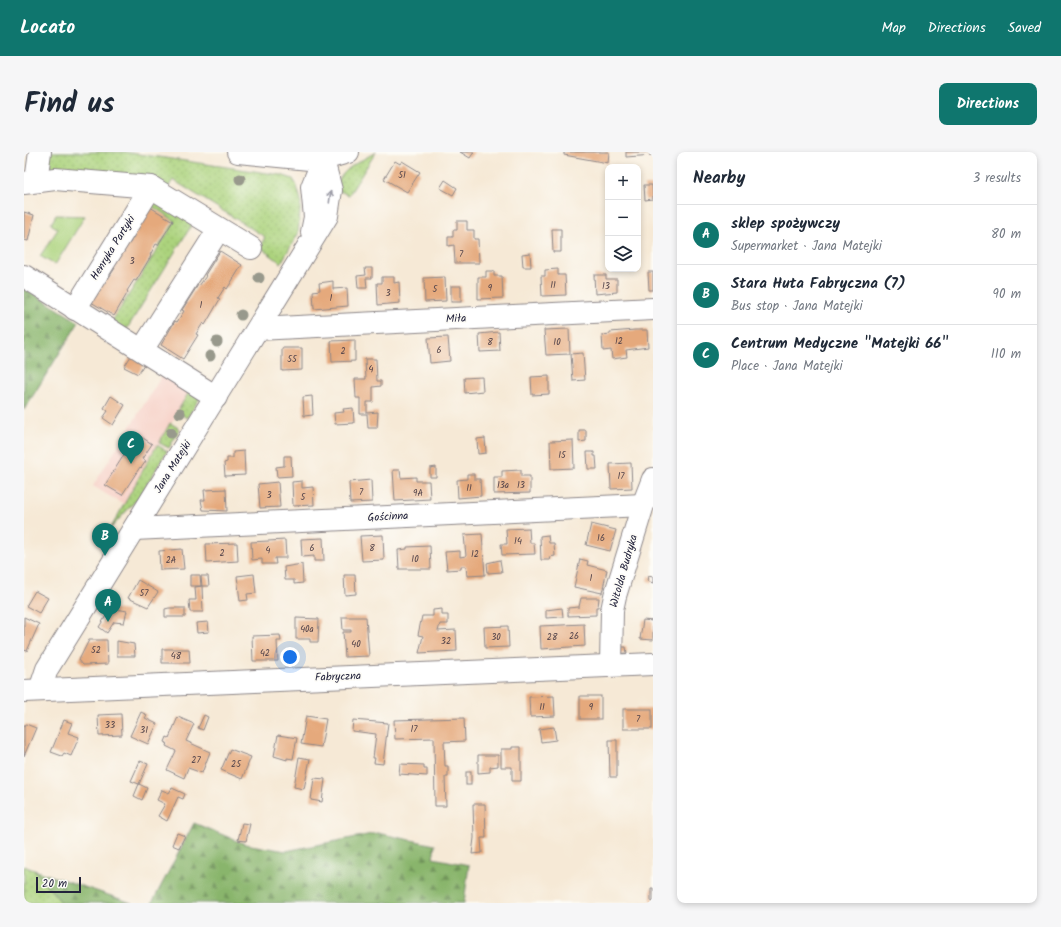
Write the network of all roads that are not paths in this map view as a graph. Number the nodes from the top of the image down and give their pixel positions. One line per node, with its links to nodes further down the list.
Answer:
1 (40, 152): 5 (street)
2 (238, 152): 4 (street)
3 (348, 152): 4 (street)
4 (323, 160): 12 (street, Jana Matejki)
5 (30, 182): 6 (street)
6 (151, 187): 7 (street); 11 (street, Henryka Partyki)
7 (219, 229): 8 (street); 13 (street)
8 (251, 248)
9 (24, 276): 11 (street)
10 (653, 309): 12 (street, Miła)
11 (75, 310): 13 (street)
12 (258, 329): 14 (street, Jana Matejki)
13 (142, 350): 14 (street)
14 (216, 397): 17 (street, Jana Matejki)
15 (653, 480): 16 (street, Witolda Budryka)
16 (643, 505): 17 (street, Gościnna); 19 (street, Witolda Budryka)
17 (134, 529): 20 (street, Jana Matejki)
18 (653, 664): 19 (street, Fabryczna)
19 (611, 666): 20 (street, Fabryczna)
20 (32, 690)

